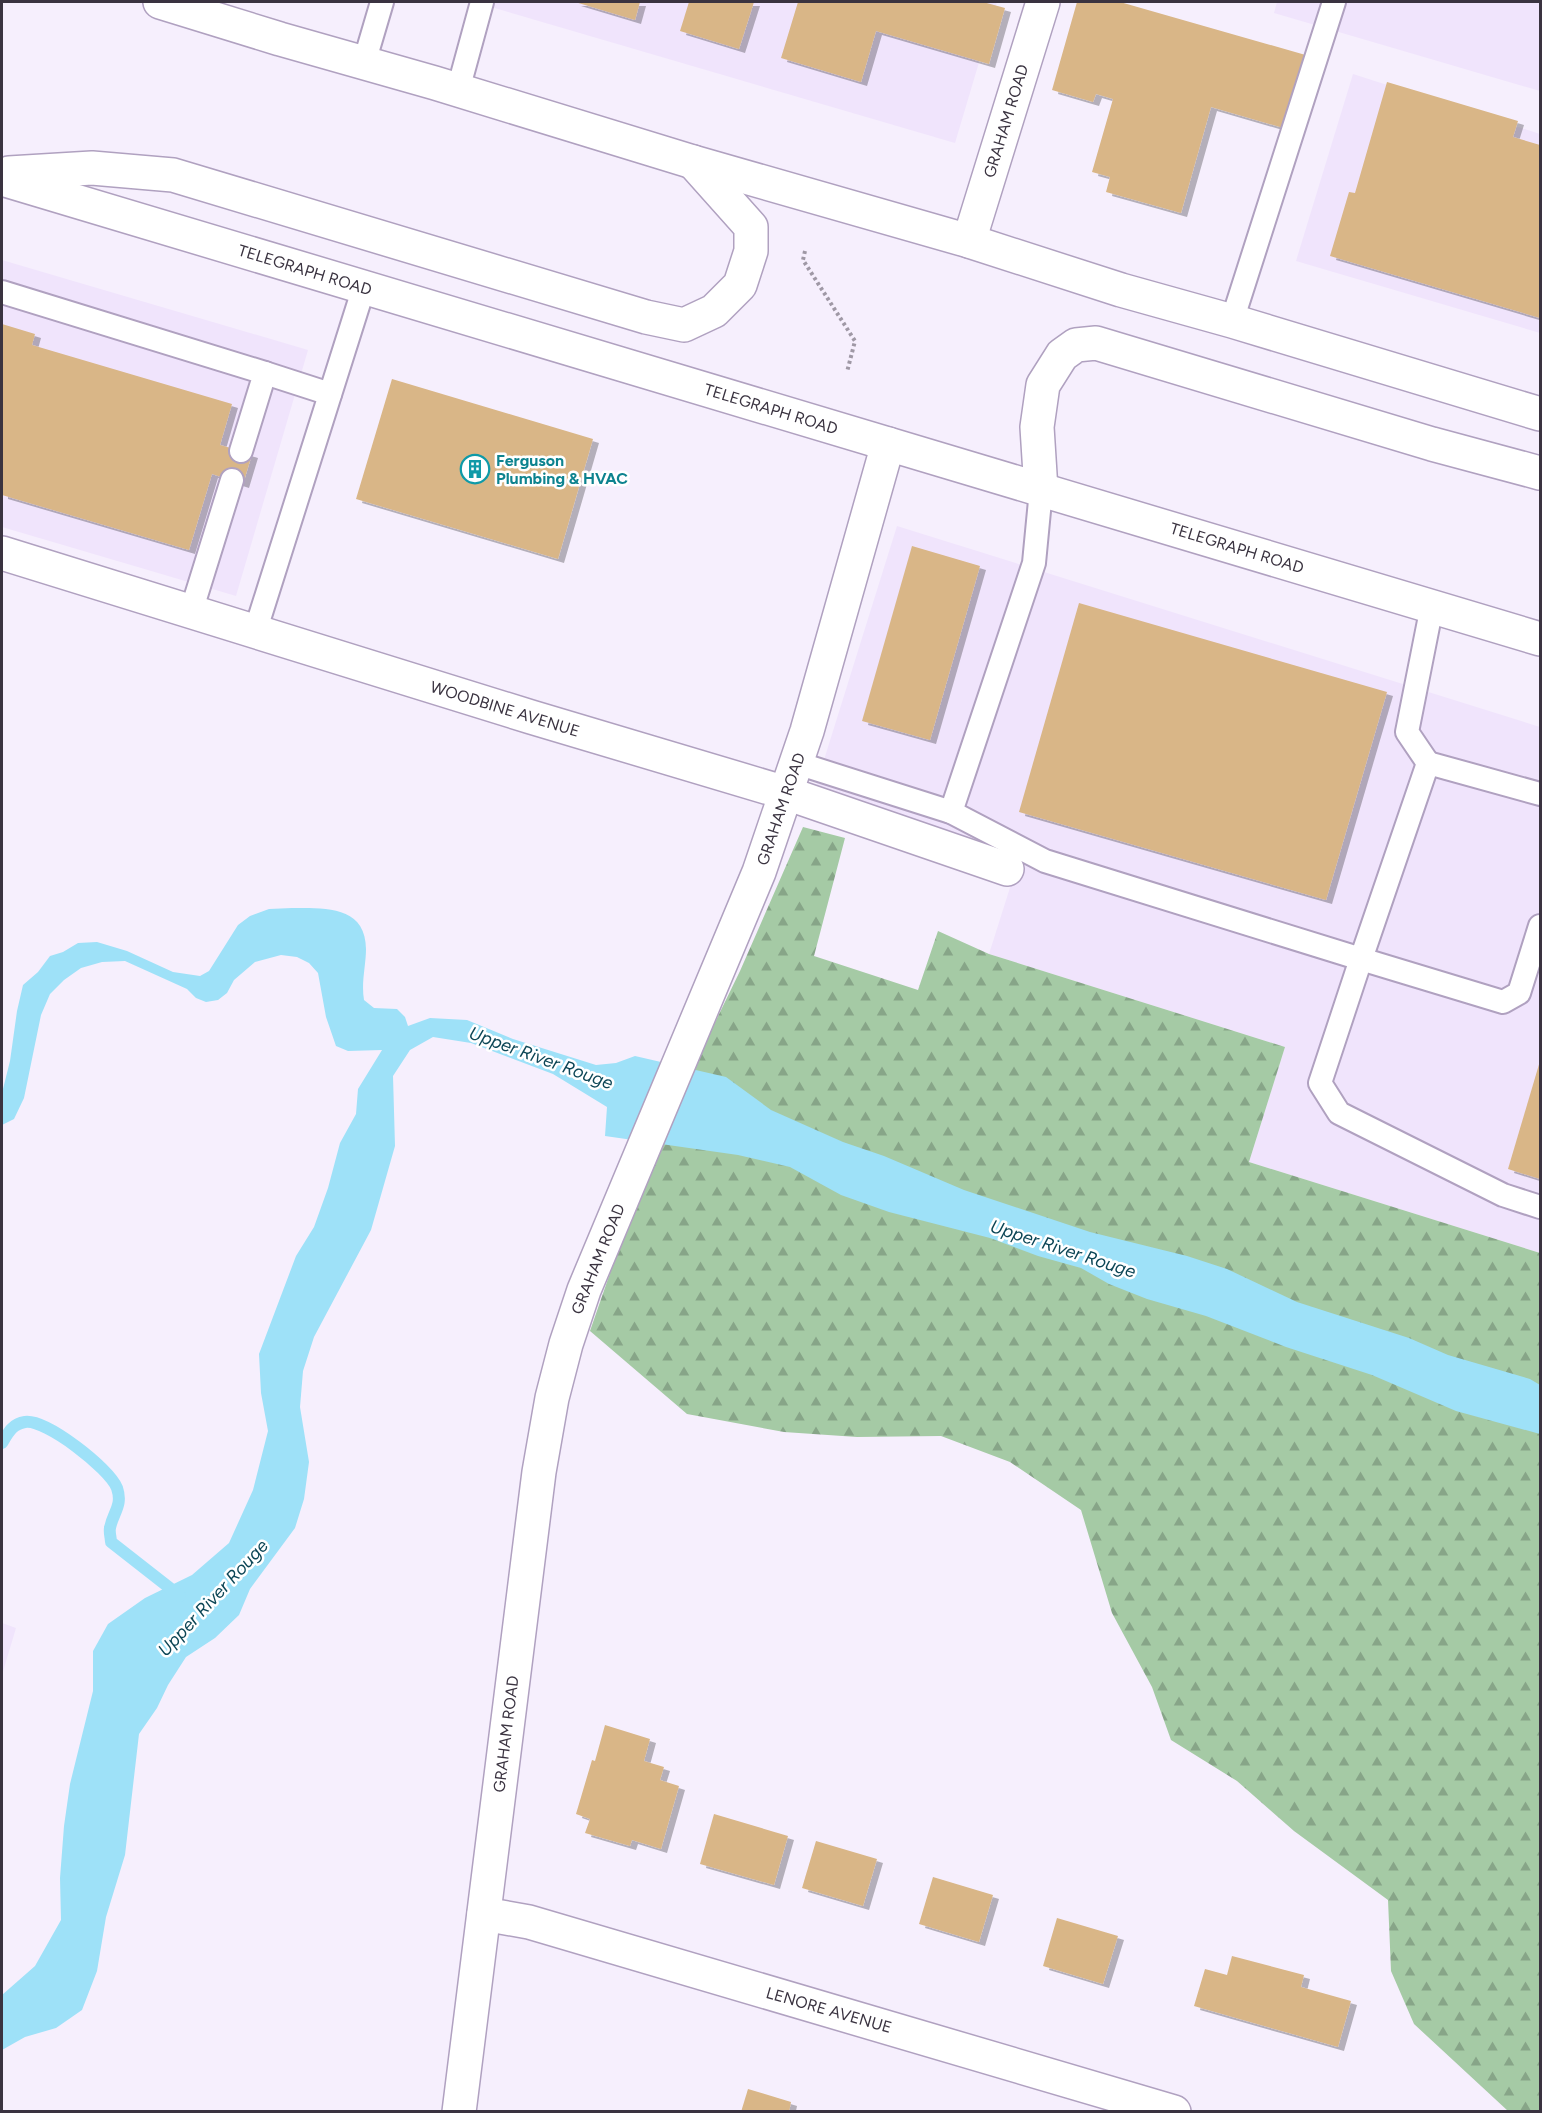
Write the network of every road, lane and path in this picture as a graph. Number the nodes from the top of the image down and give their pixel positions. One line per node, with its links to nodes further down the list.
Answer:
1 (160, 2): 6 (main road)
2 (381, 2): 7 (lane)
3 (482, 2): 8 (lane)
4 (1043, 2): 12 (main road, GRAHAM ROAD)
5 (1334, 2): 16 (lane)
6 (206, 8): 7 (main road)
7 (364, 63): 8 (main road)
8 (458, 90): 9 (main road)
9 (693, 162): 10 (main road); 12 (main road)
10 (2, 174)
11 (2, 179): 14 (main road, TELEGRAPH ROAD)
12 (969, 242): 16 (main road)
13 (805, 251): 17 (path)
14 (364, 287): 19 (lane); 21 (main road, TELEGRAPH ROAD)
15 (2, 292): 18 (lane)
16 (1232, 321): 20 (main road)
17 (847, 372)
18 (265, 373): 19 (lane); 22 (lane)
19 (330, 394): 29 (lane)
20 (1540, 414)
21 (888, 444): 25 (main road, TELEGRAPH ROAD); 31 (main road, GRAHAM ROAD)
22 (241, 451)
23 (1540, 473): 25 (main road)
24 (232, 480): 28 (lane)
25 (1041, 490): 27 (main road, TELEGRAPH ROAD); 35 (lane)
26 (2, 554): 28 (main road, WOODBINE AVENUE)
27 (1432, 606): 30 (main road, TELEGRAPH ROAD); 32 (lane)
28 (191, 612): 29 (main road, WOODBINE AVENUE)
29 (255, 632): 33 (main road, WOODBINE AVENUE)
30 (1540, 639)
31 (797, 763): 33 (main road, GRAHAM ROAD); 35 (lane)
32 (1428, 763): 34 (lane); 38 (lane)
33 (786, 794): 36 (main road, WOODBINE AVENUE); 40 (main road, GRAHAM ROAD)
34 (1540, 794)
35 (951, 812): 38 (lane)
36 (1007, 869)
37 (1540, 926): 38 (lane)
38 (1361, 959): 39 (lane)
39 (1540, 1207)
40 (484, 1914): 41 (main road, GRAHAM ROAD); 42 (main road, LENORE AVENUE)
41 (459, 2112)
42 (1174, 2112)

